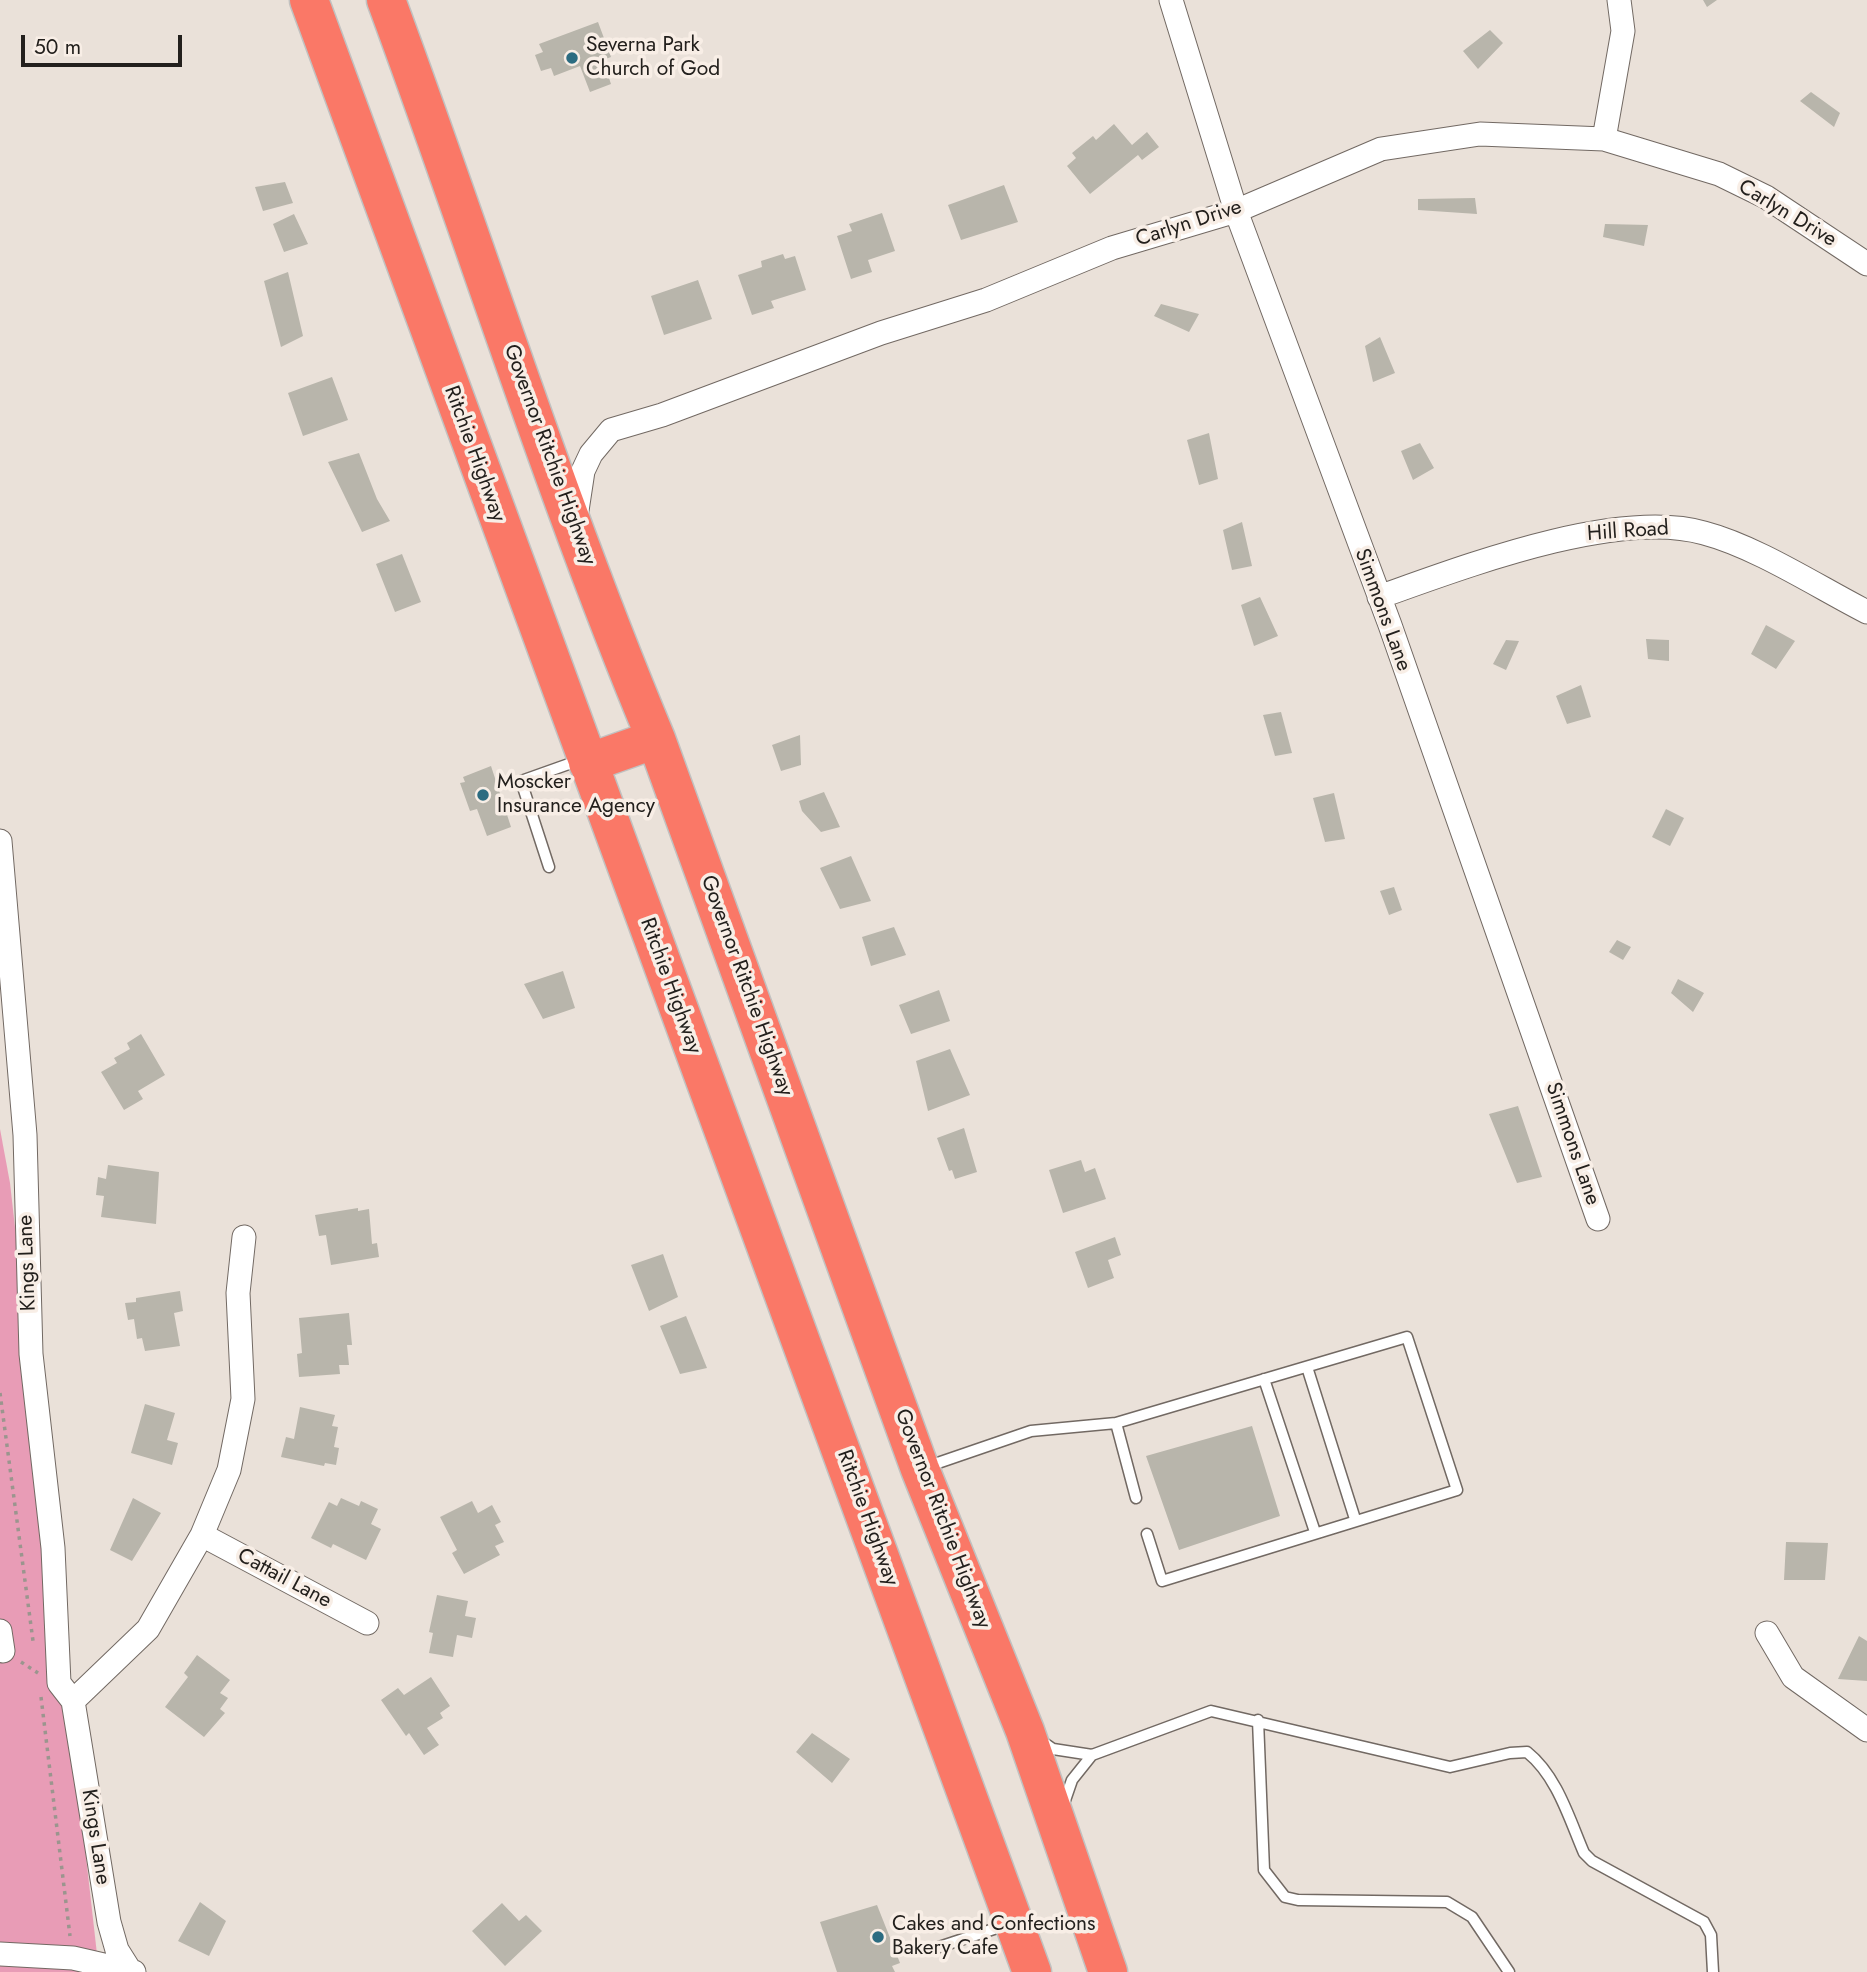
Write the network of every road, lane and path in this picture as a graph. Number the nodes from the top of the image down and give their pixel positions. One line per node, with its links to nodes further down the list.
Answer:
1 (309, 0): 12 (highway, Ritchie Highway)
2 (386, 0): 8 (highway, Governor Ritchie Highway)
3 (1171, 0): 6 (street, Simmons Lane)
4 (1619, 0): 5 (street)
5 (1604, 139): 6 (street, Carlyn Drive); 7 (street, Carlyn Drive)
6 (1236, 211): 8 (street, Carlyn Drive); 9 (street, Simmons Lane)
7 (1867, 264)
8 (575, 531): 11 (highway, Governor Ritchie Highway)
9 (1379, 597): 10 (street, Hill Road); 15 (street, Simmons Lane)
10 (1867, 612)
11 (656, 739): 12 (highway); 20 (highway, Governor Ritchie Highway)
12 (587, 760): 14 (lane); 35 (highway, Ritchie Highway)
13 (0, 841): 29 (street, Kings Lane)
14 (549, 867)
15 (1598, 1219)
16 (244, 1237): 25 (street)
17 (1307, 1367): 18 (lane); 22 (lane); 22 (lane)
18 (1264, 1379): 19 (lane); 23 (lane)
19 (1116, 1423): 20 (lane); 21 (lane)
20 (920, 1469): 32 (highway, Governor Ritchie Highway)
21 (1136, 1498)
22 (1360, 1518): 23 (lane)
23 (1315, 1532): 24 (lane)
24 (1147, 1534)
25 (202, 1535): 26 (street, Cattail Lane); 29 (street)
26 (367, 1623)
27 (1767, 1633): 31 (street)
28 (1, 1644): 29 (path)
29 (66, 1692): 38 (street, Kings Lane)
30 (1258, 1720): 33 (lane); 41 (lane); 42 (lane)
31 (1867, 1730)
32 (1026, 1731): 33 (lane); 34 (highway, Governor Ritchie Highway)
33 (1092, 1755): 34 (lane)
34 (1056, 1823): 40 (highway, Governor Ritchie Highway)
35 (1014, 1922): 36 (lane); 39 (highway, Ritchie Highway)
36 (936, 1948)
37 (0, 1954): 38 (street)
38 (131, 1970)
39 (1032, 1972)
40 (1108, 1972)
41 (1509, 1972)
42 (1713, 1972)

